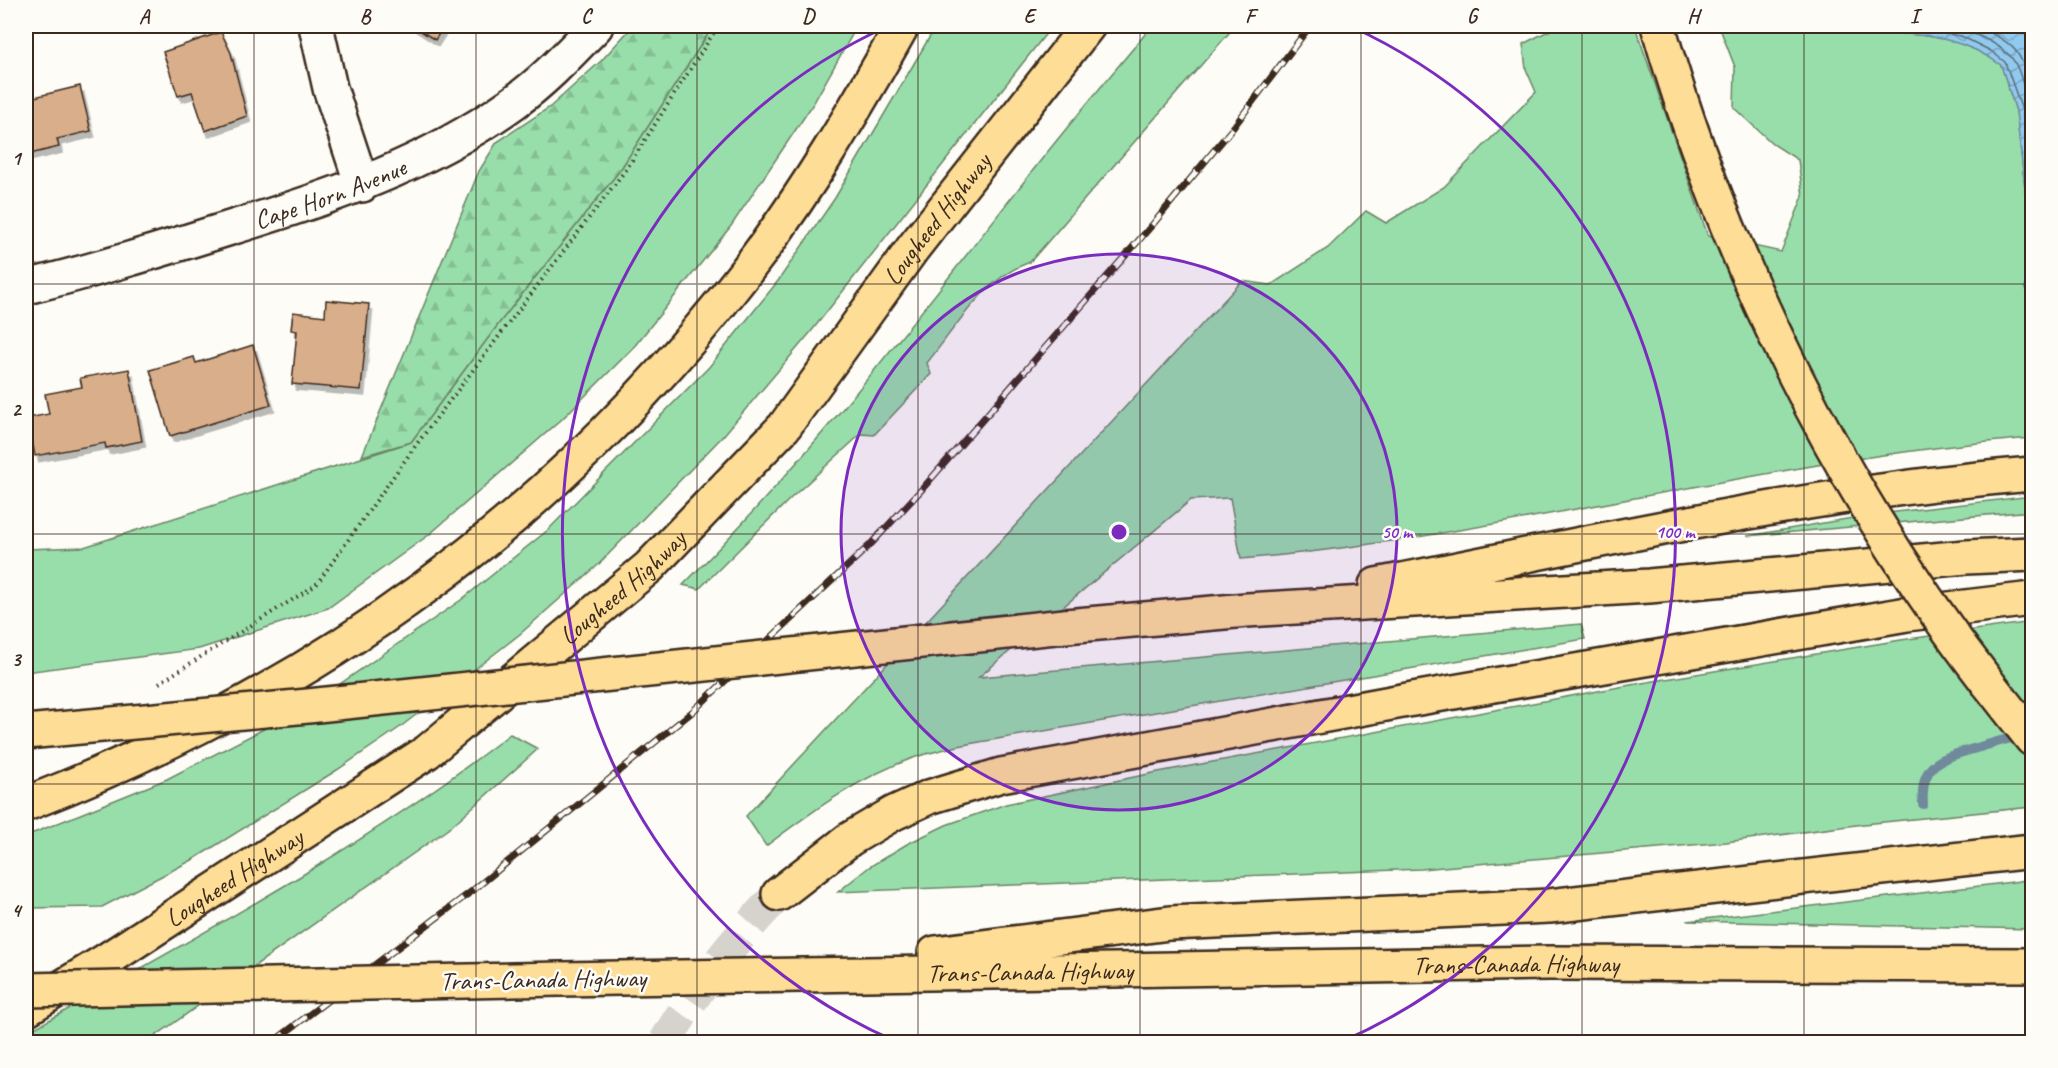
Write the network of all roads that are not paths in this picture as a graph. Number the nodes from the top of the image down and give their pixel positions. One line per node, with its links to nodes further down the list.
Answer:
1 (316, 26): 6 (street)
2 (596, 26): 6 (street, Cape Horn Avenue)
3 (902, 26): 16 (main road)
4 (1088, 26): 22 (main road, Lougheed Highway)
5 (1658, 26): 12 (main road, bridge)
6 (362, 185): 7 (street, Cape Horn Avenue)
7 (26, 287)
8 (2032, 474): 11 (main road)
9 (2032, 554): 11 (main road)
10 (2032, 599): 18 (main road)
11 (1247, 610): 14 (main road, bridge)
12 (1988, 683): 13 (main road); 15 (main road)
13 (2032, 727)
14 (26, 732)
15 (2032, 739)
16 (26, 804)
17 (2032, 851): 20 (main road)
18 (779, 894)
19 (2032, 965): 20 (main road, Trans-Canada Highway)
20 (779, 974): 21 (main road, Trans-Canada Highway, bridge)
21 (26, 990)
22 (26, 1009)

